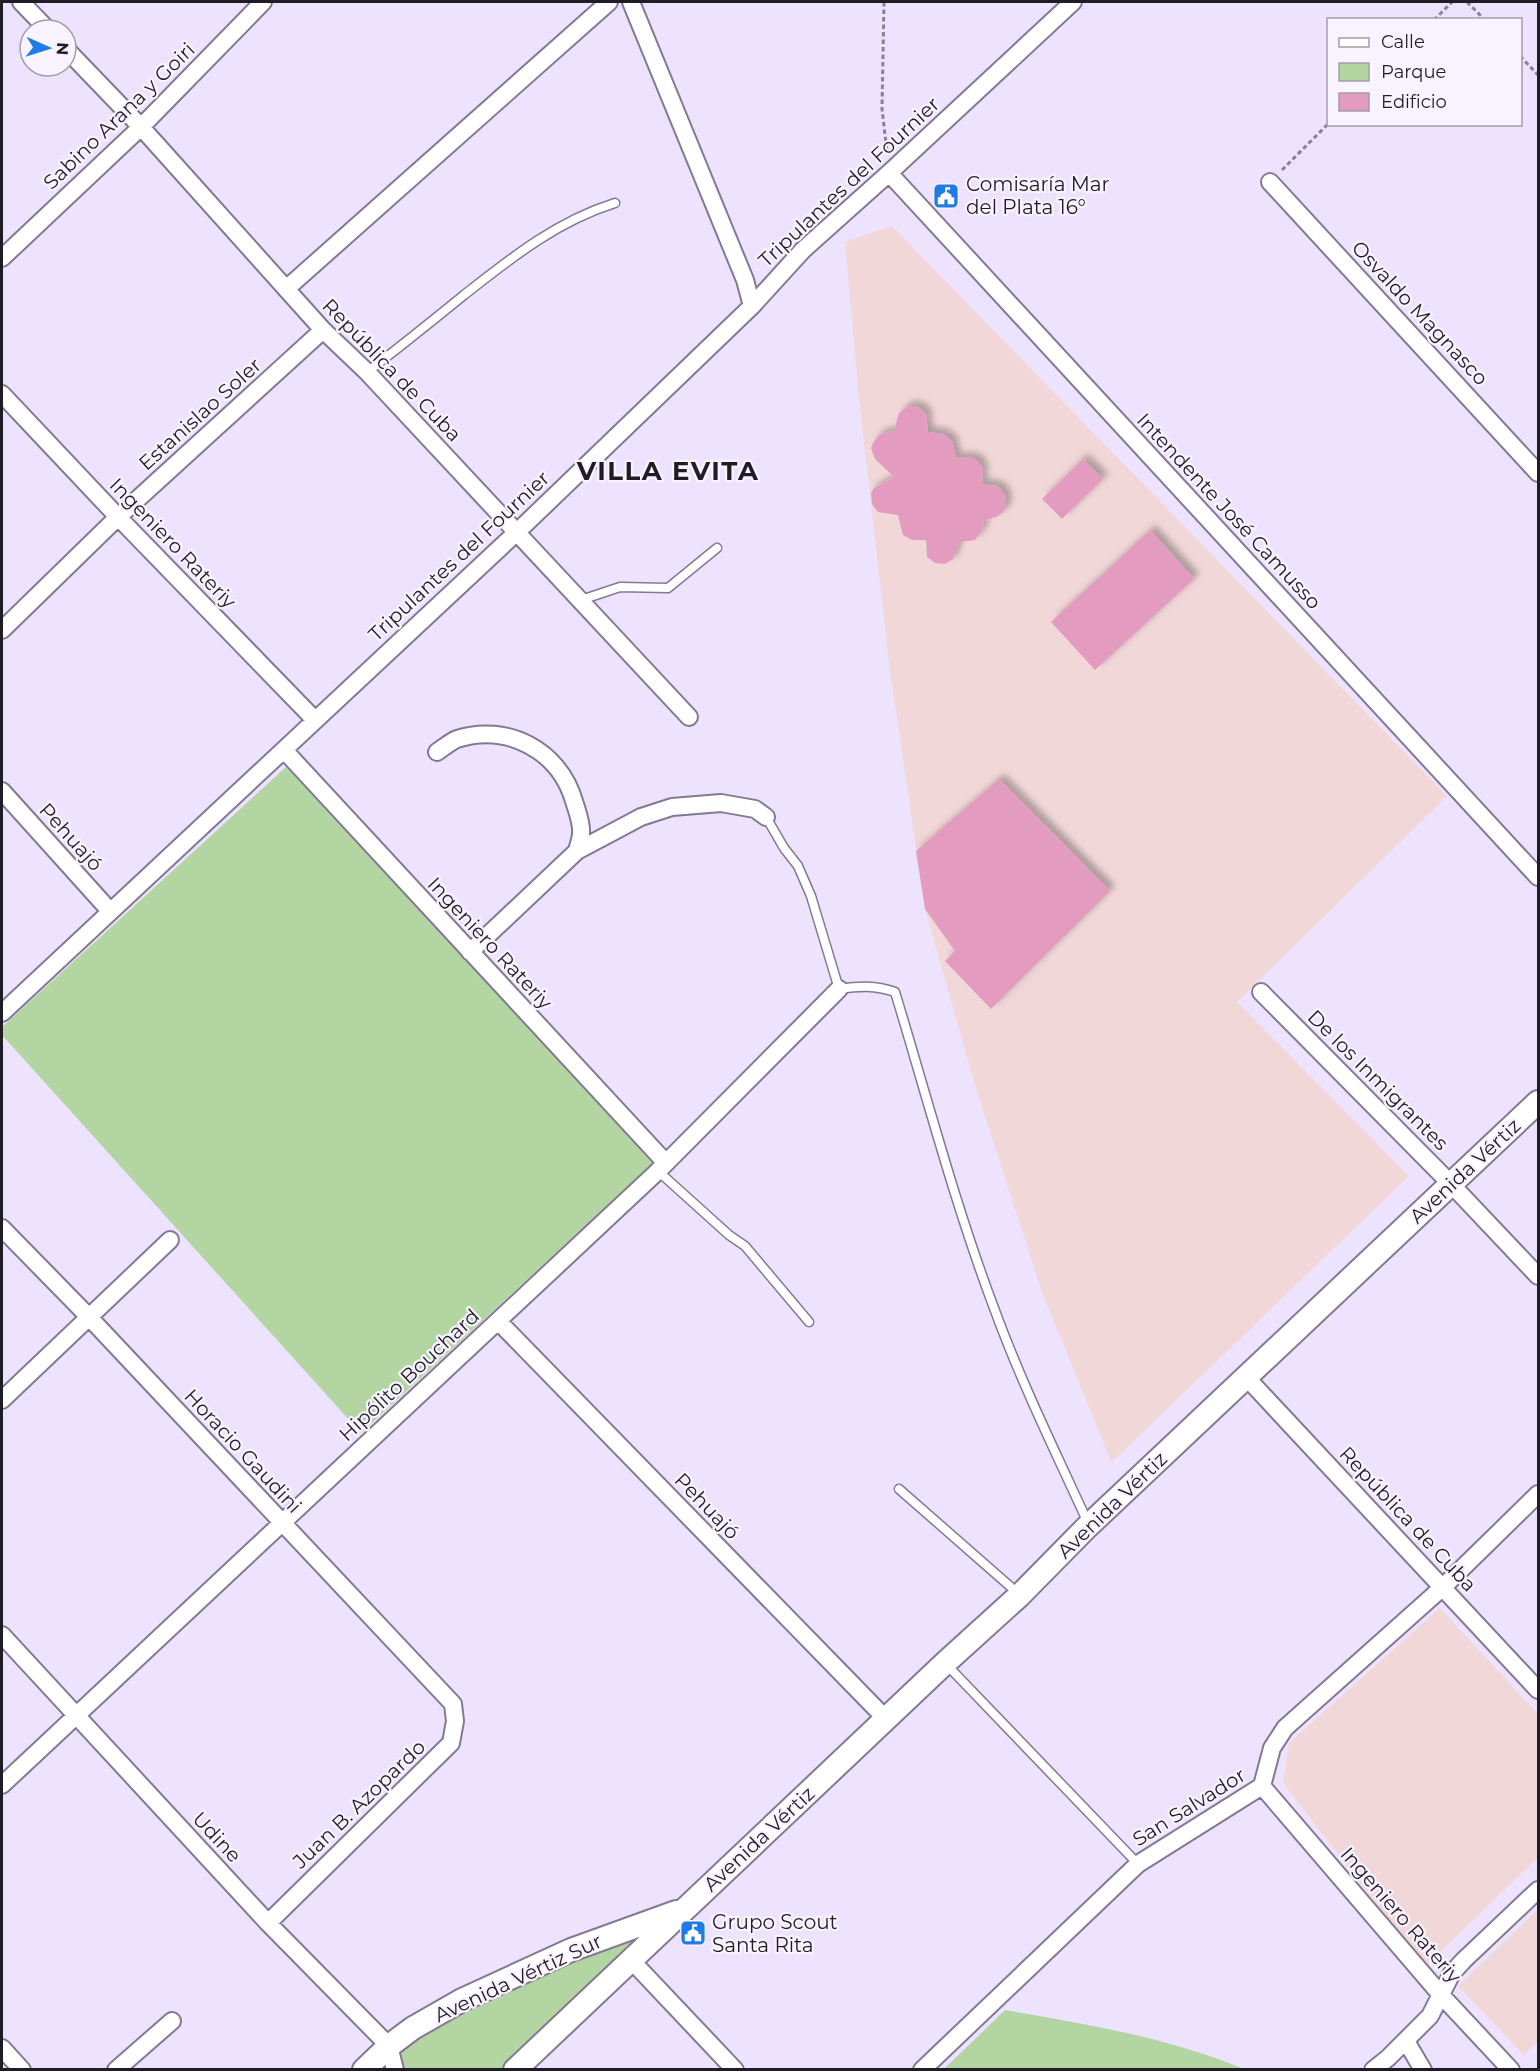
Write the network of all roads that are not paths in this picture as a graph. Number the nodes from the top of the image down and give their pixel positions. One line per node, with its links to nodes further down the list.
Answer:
1 (21, 2): 6 (street)
2 (263, 2): 8 (street, Sabino Arana y Goiri)
3 (609, 2): 13 (street)
4 (631, 2): 14 (street)
5 (1073, 2): 9 (street, Tripulantes del Fournier)
6 (36, 18)
7 (78, 62): 8 (street, República de Cuba)
8 (141, 128): 12 (street, Sabino Arana y Goiri); 13 (street, República de Cuba)
9 (890, 173): 14 (street, Tripulantes del Fournier); 31 (street, Intendente José Camusso)
10 (1270, 182): 18 (street, Osvaldo Magnasco)
11 (615, 203): 16 (lane)
12 (2, 258)
13 (286, 289): 15 (street, República de Cuba)
14 (752, 306): 20 (street, Tripulantes del Fournier)
15 (323, 330): 16 (street, República de Cuba); 19 (street, Estanislao Soler)
16 (367, 372): 20 (street, República de Cuba)
17 (2, 394): 19 (street, Ingeniero Rateriy)
18 (1539, 473)
19 (118, 517): 23 (street, Estanislao Soler); 25 (street, Ingeniero Rateriy)
20 (517, 532): 22 (street, República de Cuba); 25 (street, Tripulantes del Fournier)
21 (717, 548): 22 (lane)
22 (581, 600): 24 (street, República de Cuba)
23 (2, 630)
24 (689, 717)
25 (315, 720): 26 (street, Tripulantes del Fournier)
26 (284, 750): 32 (street, Tripulantes del Fournier); 33 (street, Ingeniero Rateriy)
27 (437, 752): 30 (street)
28 (2, 790): 32 (street, Pehuajó)
29 (766, 817): 30 (street); 34 (lane)
30 (577, 851): 33 (street)
31 (1539, 877)
32 (110, 911): 36 (street, Tripulantes del Fournier)
33 (470, 952): 38 (street, Ingeniero Rateriy)
34 (839, 989): 38 (street, Hipólito Bouchard); 51 (lane)
35 (1261, 992): 39 (street, De los Inmigrantes)
36 (2, 1013)
37 (1539, 1102): 39 (street, Avenida Vértiz)
38 (662, 1167): 44 (street, Hipólito Bouchard); 45 (lane)
39 (1451, 1184): 42 (street, De los Inmigrantes); 46 (street, Avenida Vértiz)
40 (2, 1228): 43 (street, Horacio Gaudini)
41 (170, 1240): 43 (street)
42 (1539, 1276)
43 (88, 1316): 47 (street); 50 (street, Horacio Gaudini)
44 (498, 1321): 50 (street, Hipólito Bouchard); 59 (street, Pehuajó)
45 (809, 1322)
46 (1246, 1377): 51 (street, Avenida Vértiz); 52 (street, República de Cuba)
47 (2, 1401)
48 (898, 1489): 53 (lane)
49 (1539, 1494): 52 (street, San Salvador)
50 (281, 1522): 57 (street, Horacio Gaudini); 58 (street, Hipólito Bouchard)
51 (1089, 1525): 53 (street, Avenida Vértiz)
52 (1443, 1587): 56 (street, República de Cuba); 61 (street, San Salvador)
53 (1020, 1595): 55 (street, Avenida Vértiz)
54 (2, 1635): 58 (street, Udine)
55 (945, 1663): 59 (street, Avenida Vértiz); 62 (lane)
56 (1539, 1690)
57 (453, 1704): 65 (street, Juan B. Azopardo)
58 (75, 1716): 60 (street, Hipólito Bouchard); 65 (street, Udine)
59 (887, 1720): 64 (street, Avenida Vértiz)
60 (2, 1785)
61 (1262, 1786): 62 (street, San Salvador); 67 (street, Ingeniero Rateriy)
62 (1138, 1864): 78 (street, San Salvador)
63 (1539, 1890): 67 (street)
64 (685, 1908): 66 (street, Avenida Vértiz); 70 (street, Avenida Vértiz Sur)
65 (268, 1923): 70 (street, Udine)
66 (631, 1960): 76 (street, Avenida Vértiz); 77 (street)
67 (1441, 1995): 69 (street); 81 (street, Ingeniero Rateriy)
68 (172, 2021): 73 (street)
69 (1406, 2041): 79 (street); 80 (street)
70 (389, 2046): 74 (street, Avenida Vértiz Sur); 75 (street)
71 (2, 2048): 72 (street)
72 (22, 2070)
73 (116, 2070)
74 (364, 2070)
75 (395, 2070)
76 (515, 2070)
77 (735, 2070)
78 (922, 2070)
79 (1373, 2070)
80 (1423, 2070)
81 (1511, 2070)

